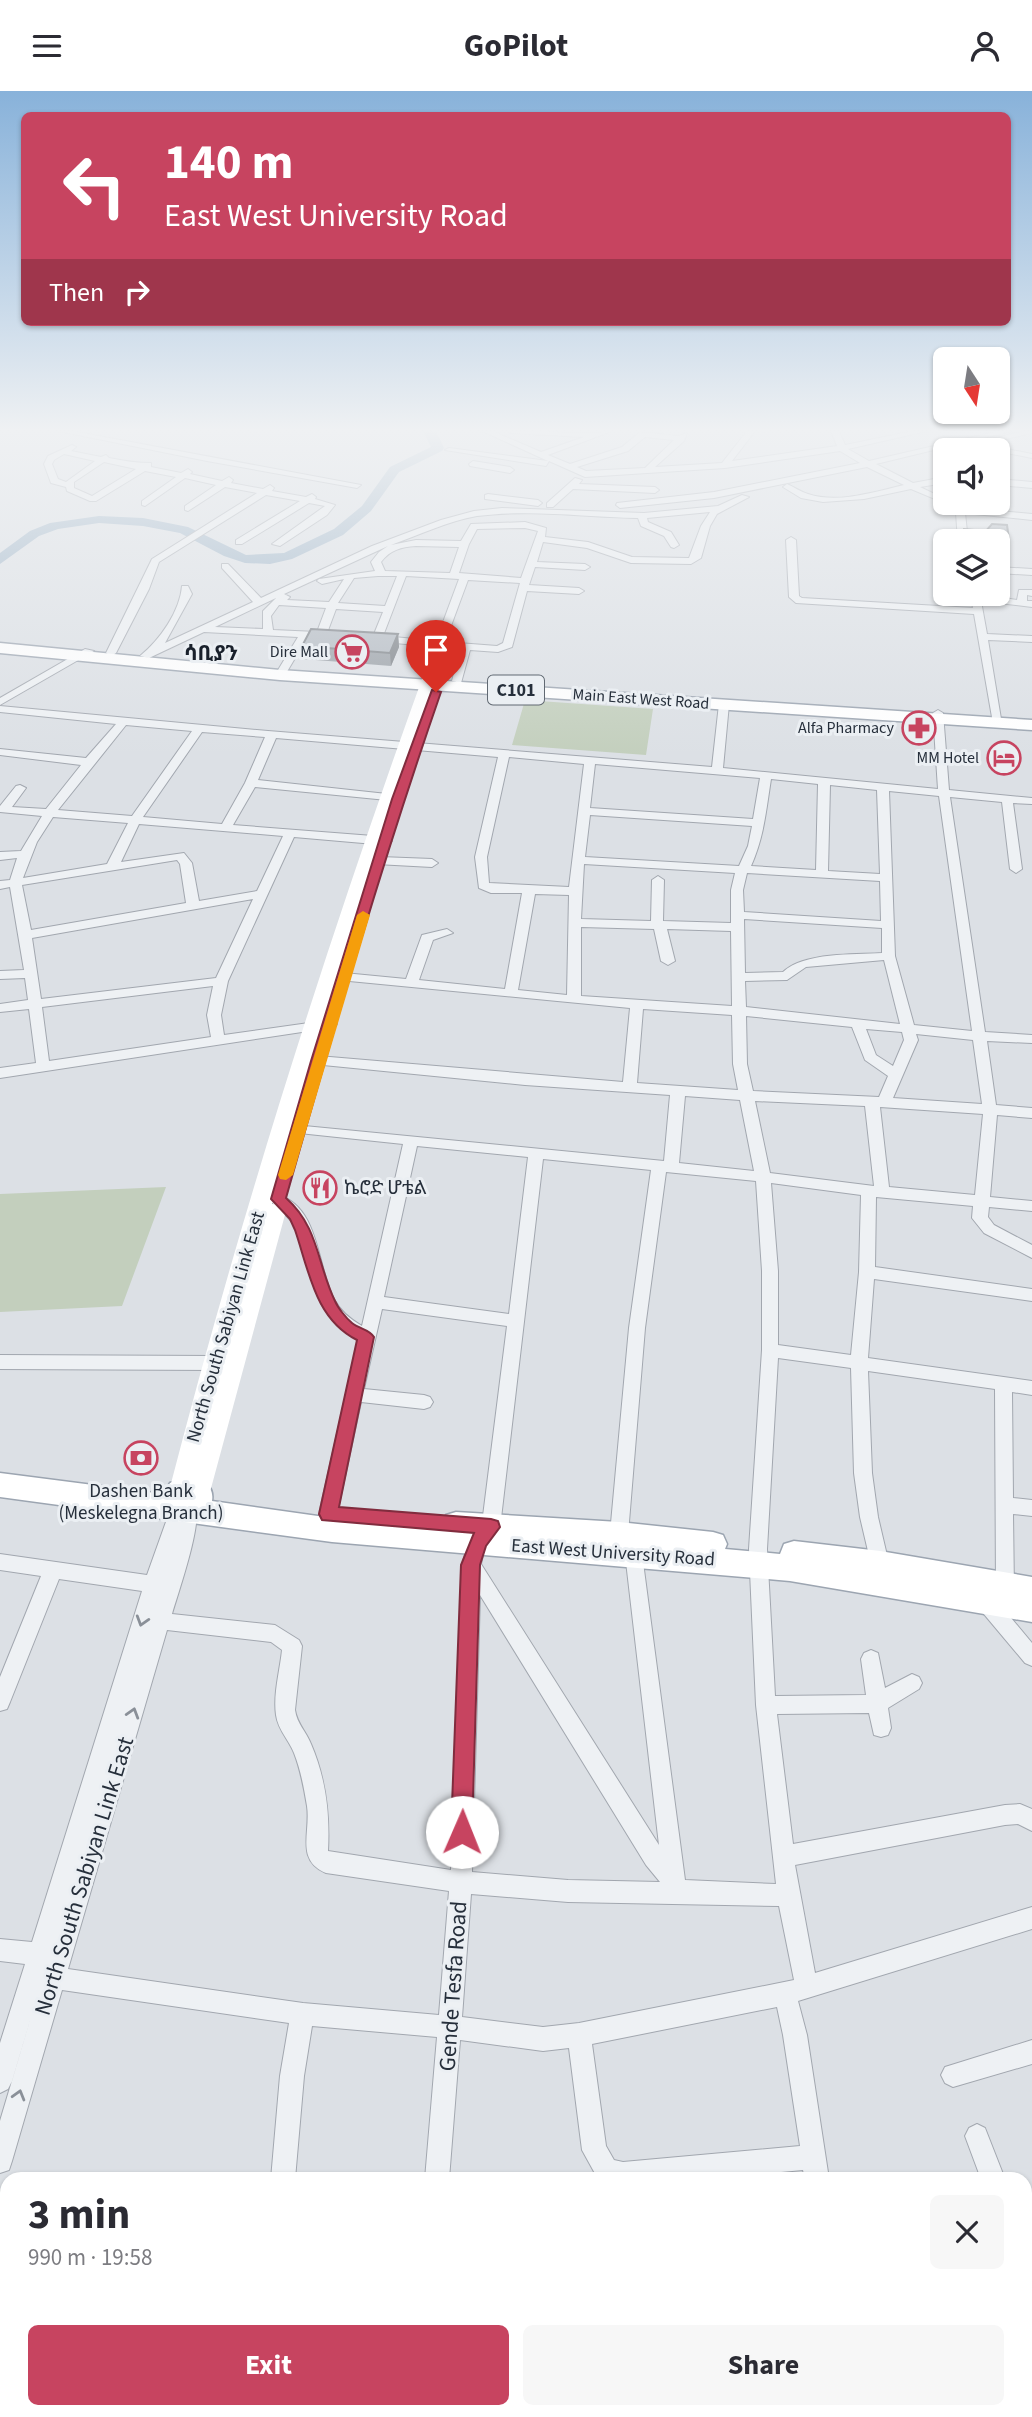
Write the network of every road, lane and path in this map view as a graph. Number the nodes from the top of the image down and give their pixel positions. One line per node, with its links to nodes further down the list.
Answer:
1 (541, 539): 13 (street)
2 (186, 540): 43 (street)
3 (284, 540): 10 (street)
4 (397, 540): 26 (street)
5 (466, 540): 11 (street)
6 (545, 540): 8 (street)
7 (671, 540): 12 (street)
8 (701, 540)
9 (791, 540): 32 (street)
10 (277, 544)
11 (464, 544): 18 (street); 21 (street)
12 (674, 545)
13 (531, 564): 15 (street); 22 (street)
14 (225, 566): 26 (street)
15 (585, 568)
16 (1010, 571): 17 (street)
17 (1032, 572)
18 (382, 575): 19 (street); 20 (street)
19 (402, 575): 21 (street); 31 (street)
20 (351, 576): 27 (street); 29 (street)
21 (458, 578): 22 (street); 40 (street)
22 (524, 584): 24 (street); 42 (street)
23 (185, 587): 45 (street)
24 (579, 591)
25 (1032, 593): 28 (street)
26 (257, 601): 33 (street)
27 (278, 601): 29 (street); 34 (street)
28 (1027, 604)
29 (332, 605): 31 (street); 36 (street)
30 (978, 606): 32 (street)
31 (388, 609): 40 (street)
32 (979, 611): 38 (street)
33 (203, 629): 34 (street); 45 (street)
34 (269, 633): 35 (street)
35 (303, 635): 36 (street); 46 (street)
36 (321, 636): 37 (street)
37 (343, 637)
38 (984, 637): 39 (street); 53 (street)
39 (1032, 639)
40 (439, 645): 42 (street)
41 (0, 646): 44 (main road, Main East West Road / C101)
42 (466, 647): 47 (street)
43 (111, 653): 44 (main road, Main East West Road / C101); 45 (main road, Main East West Road / C101)
44 (85, 654): 46 (main road, Main East West Road / C101); 48 (street)
45 (149, 655): 46 (main road, Main East West Road / C101)
46 (282, 672): 47 (main road, Main East West Road / C101)
47 (438, 682): 49 (main road, Main East West Road / C101); 58 (main road, North South Sabiyan Link East)
48 (0, 702)
49 (735, 703): 51 (main road, Main East West Road / C101); 63 (street)
50 (0, 709): 54 (street)
51 (939, 716): 53 (main road, Main East West Road / C101); 69 (street)
52 (1032, 719): 53 (main road, Main East West Road / C101)
53 (998, 720): 55 (main road, Main East West Road / C101)
54 (122, 722): 56 (street); 61 (street)
55 (1032, 725)
56 (199, 729): 57 (street); 76 (street)
57 (271, 736): 58 (street); 66 (street)
58 (410, 748): 60 (street); 70 (main road, North South Sabiyan Link East); 80 (main road, North South Sabiyan Link East)
59 (0, 752): 61 (street)
60 (504, 755): 62 (street); 93 (street)
61 (88, 762): 75 (street)
62 (590, 762): 63 (street); 74 (street)
63 (717, 771): 64 (street)
64 (766, 776): 65 (street); 77 (street)
65 (824, 782): 68 (street); 88 (street)
66 (251, 783): 70 (street); 78 (street)
67 (20, 788): 73 (street)
68 (883, 789): 69 (street); 89 (street)
69 (944, 794): 71 (street); 120 (street)
70 (387, 797): 80 (main road, North South Sabiyan Link East)
71 (1007, 799): 72 (street); 87 (street)
72 (1032, 801)
73 (2, 809): 75 (street)
74 (584, 811): 77 (street); 83 (street)
75 (49, 814): 76 (street); 81 (street)
76 (135, 821): 78 (street); 85 (street)
77 (760, 823): 86 (street)
78 (225, 828): 79 (street)
79 (289, 835): 80 (street); 95 (street)
80 (380, 848): 84 (street); 107 (main road, North South Sabiyan Link East); 117 (main road, North South Sabiyan Link East)
81 (26, 854): 82 (street); 91 (street)
82 (0, 856)
83 (579, 860): 86 (street); 94 (street)
84 (432, 863)
85 (112, 867): 91 (street); 96 (street)
86 (744, 868): 88 (street); 97 (street)
87 (1016, 869)
88 (822, 873): 89 (street)
89 (887, 878): 100 (street)
90 (658, 880): 99 (street)
91 (15, 882): 92 (street); 102 (street)
92 (0, 885)
93 (528, 890): 94 (street); 111 (street)
94 (575, 891): 98 (street)
95 (261, 894): 96 (street); 109 (street)
96 (193, 905): 102 (street)
97 (736, 921): 99 (street); 100 (street); 108 (street)
98 (577, 923): 99 (street); 112 (street)
99 (658, 924): 104 (street)
100 (889, 925): 103 (street)
101 (447, 933): 110 (street)
102 (25, 935): 105 (street)
103 (888, 956): 108 (street); 119 (street)
104 (668, 961)
105 (30, 974): 106 (street); 113 (street)
106 (0, 975)
107 (344, 977): 110 (street); 117 (main road, North South Sabiyan Link East)
108 (739, 977): 116 (street)
109 (221, 981): 113 (street); 122 (street)
110 (411, 983): 111 (street)
111 (511, 994): 112 (street)
112 (574, 1000): 114 (street)
113 (34, 1002): 115 (street); 124 (street)
114 (637, 1005): 116 (street); 127 (street)
115 (0, 1007)
116 (738, 1011): 118 (street); 129 (street)
117 (323, 1024): 122 (street); 123 (main road, North South Sabiyan Link East); 136 (main road, North South Sabiyan Link East)
118 (858, 1025): 119 (street); 126 (street)
119 (910, 1029): 120 (street); 126 (street)
120 (978, 1037): 121 (street); 131 (street)
121 (1032, 1039)
122 (218, 1040): 124 (street)
123 (318, 1061): 127 (street); 133 (main road, North South Sabiyan Link East)
124 (43, 1067): 125 (street)
125 (0, 1073)
126 (896, 1076): 130 (street)
127 (630, 1087): 128 (street)
128 (678, 1090): 129 (street); 137 (street)
129 (746, 1094): 130 (street); 138 (street)
130 (878, 1102): 131 (street); 139 (street)
131 (990, 1111): 132 (street); 141 (street)
132 (1032, 1113)
133 (299, 1128): 134 (street); 136 (main road, North South Sabiyan Link East)
134 (411, 1141): 135 (street); 146 (street)
135 (536, 1155): 137 (street); 147 (street, Gende Tesfa Road)
136 (282, 1161): 140 (main road, North South Sabiyan Link East); 151 (main road, North South Sabiyan Link East)
137 (665, 1167): 138 (street); 164 (street)
138 (763, 1177): 139 (street); 149 (street)
139 (876, 1191): 141 (street); 144 (street)
140 (278, 1199): 148 (street); 159 (main road, North South Sabiyan Link East)
141 (980, 1201): 142 (street); 143 (street)
142 (1032, 1206)
143 (1032, 1252)
144 (867, 1272): 145 (street); 152 (street)
145 (1032, 1296)
146 (376, 1303): 147 (street); 148 (street)
147 (517, 1321): 163 (street, Gende Tesfa Road)
148 (366, 1337): 155 (street)
149 (771, 1350): 152 (street); 165 (street)
150 (0, 1362): 151 (street)
151 (215, 1363): 159 (main road, North South Sabiyan Link East)
152 (859, 1365): 154 (street); 167 (street)
153 (1032, 1374): 154 (street)
154 (1017, 1386): 160 (street)
155 (355, 1395): 156 (street); 162 (street)
156 (424, 1402)
157 (0, 1469): 159 (main road, East West University Road)
158 (0, 1485): 159 (main road, East West University Road)
159 (186, 1501): 162 (main road, East West University Road); 163 (main road, East West University Road); 169 (street, North South Sabiyan Link East); 172 (street, North South Sabiyan Link East)
160 (1003, 1505): 161 (street); 170 (street)
161 (1032, 1508)
162 (328, 1514): 163 (main road, East West University Road)
163 (480, 1544): 164 (main road, East West University Road); 183 (street, Gende Tesfa Road); 184 (street)
164 (626, 1544): 165 (main road, East West University Road); 184 (street)
165 (758, 1557): 167 (main road, East West University Road); 170 (main road, East West University Road); 178 (street)
166 (0, 1562): 168 (street)
167 (880, 1564): 170 (main road, East West University Road)
168 (53, 1569): 169 (street); 175 (street)
169 (153, 1584): 188 (street, North South Sabiyan Link East, one-way to 188)
170 (1006, 1595): 171 (main road, East West University Road); 173 (street)
171 (1032, 1609)
172 (160, 1621): 183 (street); 188 (street, North South Sabiyan Link East, one-way to 172)
173 (1032, 1657)
174 (871, 1659): 179 (street)
175 (6, 1670): 177 (street)
176 (912, 1683): 179 (street)
177 (0, 1702)
178 (766, 1705): 179 (street); 182 (street)
179 (876, 1705): 180 (street)
180 (881, 1728)
181 (1032, 1821): 182 (street)
182 (784, 1856): 185 (street)
183 (461, 1882): 184 (street); 191 (street, Gende Tesfa Road)
184 (675, 1889): 185 (street)
185 (788, 1895): 189 (street)
186 (1032, 1918): 189 (street)
187 (0, 1950): 188 (street)
188 (42, 1969): 190 (street); 195 (street, North South Sabiyan Link East); 197 (street, North South Sabiyan Link East, one-way to 188)
189 (796, 1991): 192 (street); 198 (street)
190 (303, 2014): 191 (street); 199 (street)
191 (449, 2027): 192 (street); 200 (street, Gende Tesfa Road)
192 (579, 2035): 201 (street)
193 (1032, 2052): 194 (street)
194 (953, 2075)
195 (0, 2081)
196 (977, 2136): 203 (street)
197 (0, 2161)
198 (815, 2168): 202 (street)
199 (284, 2172)
200 (438, 2172)
201 (612, 2172)
202 (687, 2172)
203 (990, 2172)

